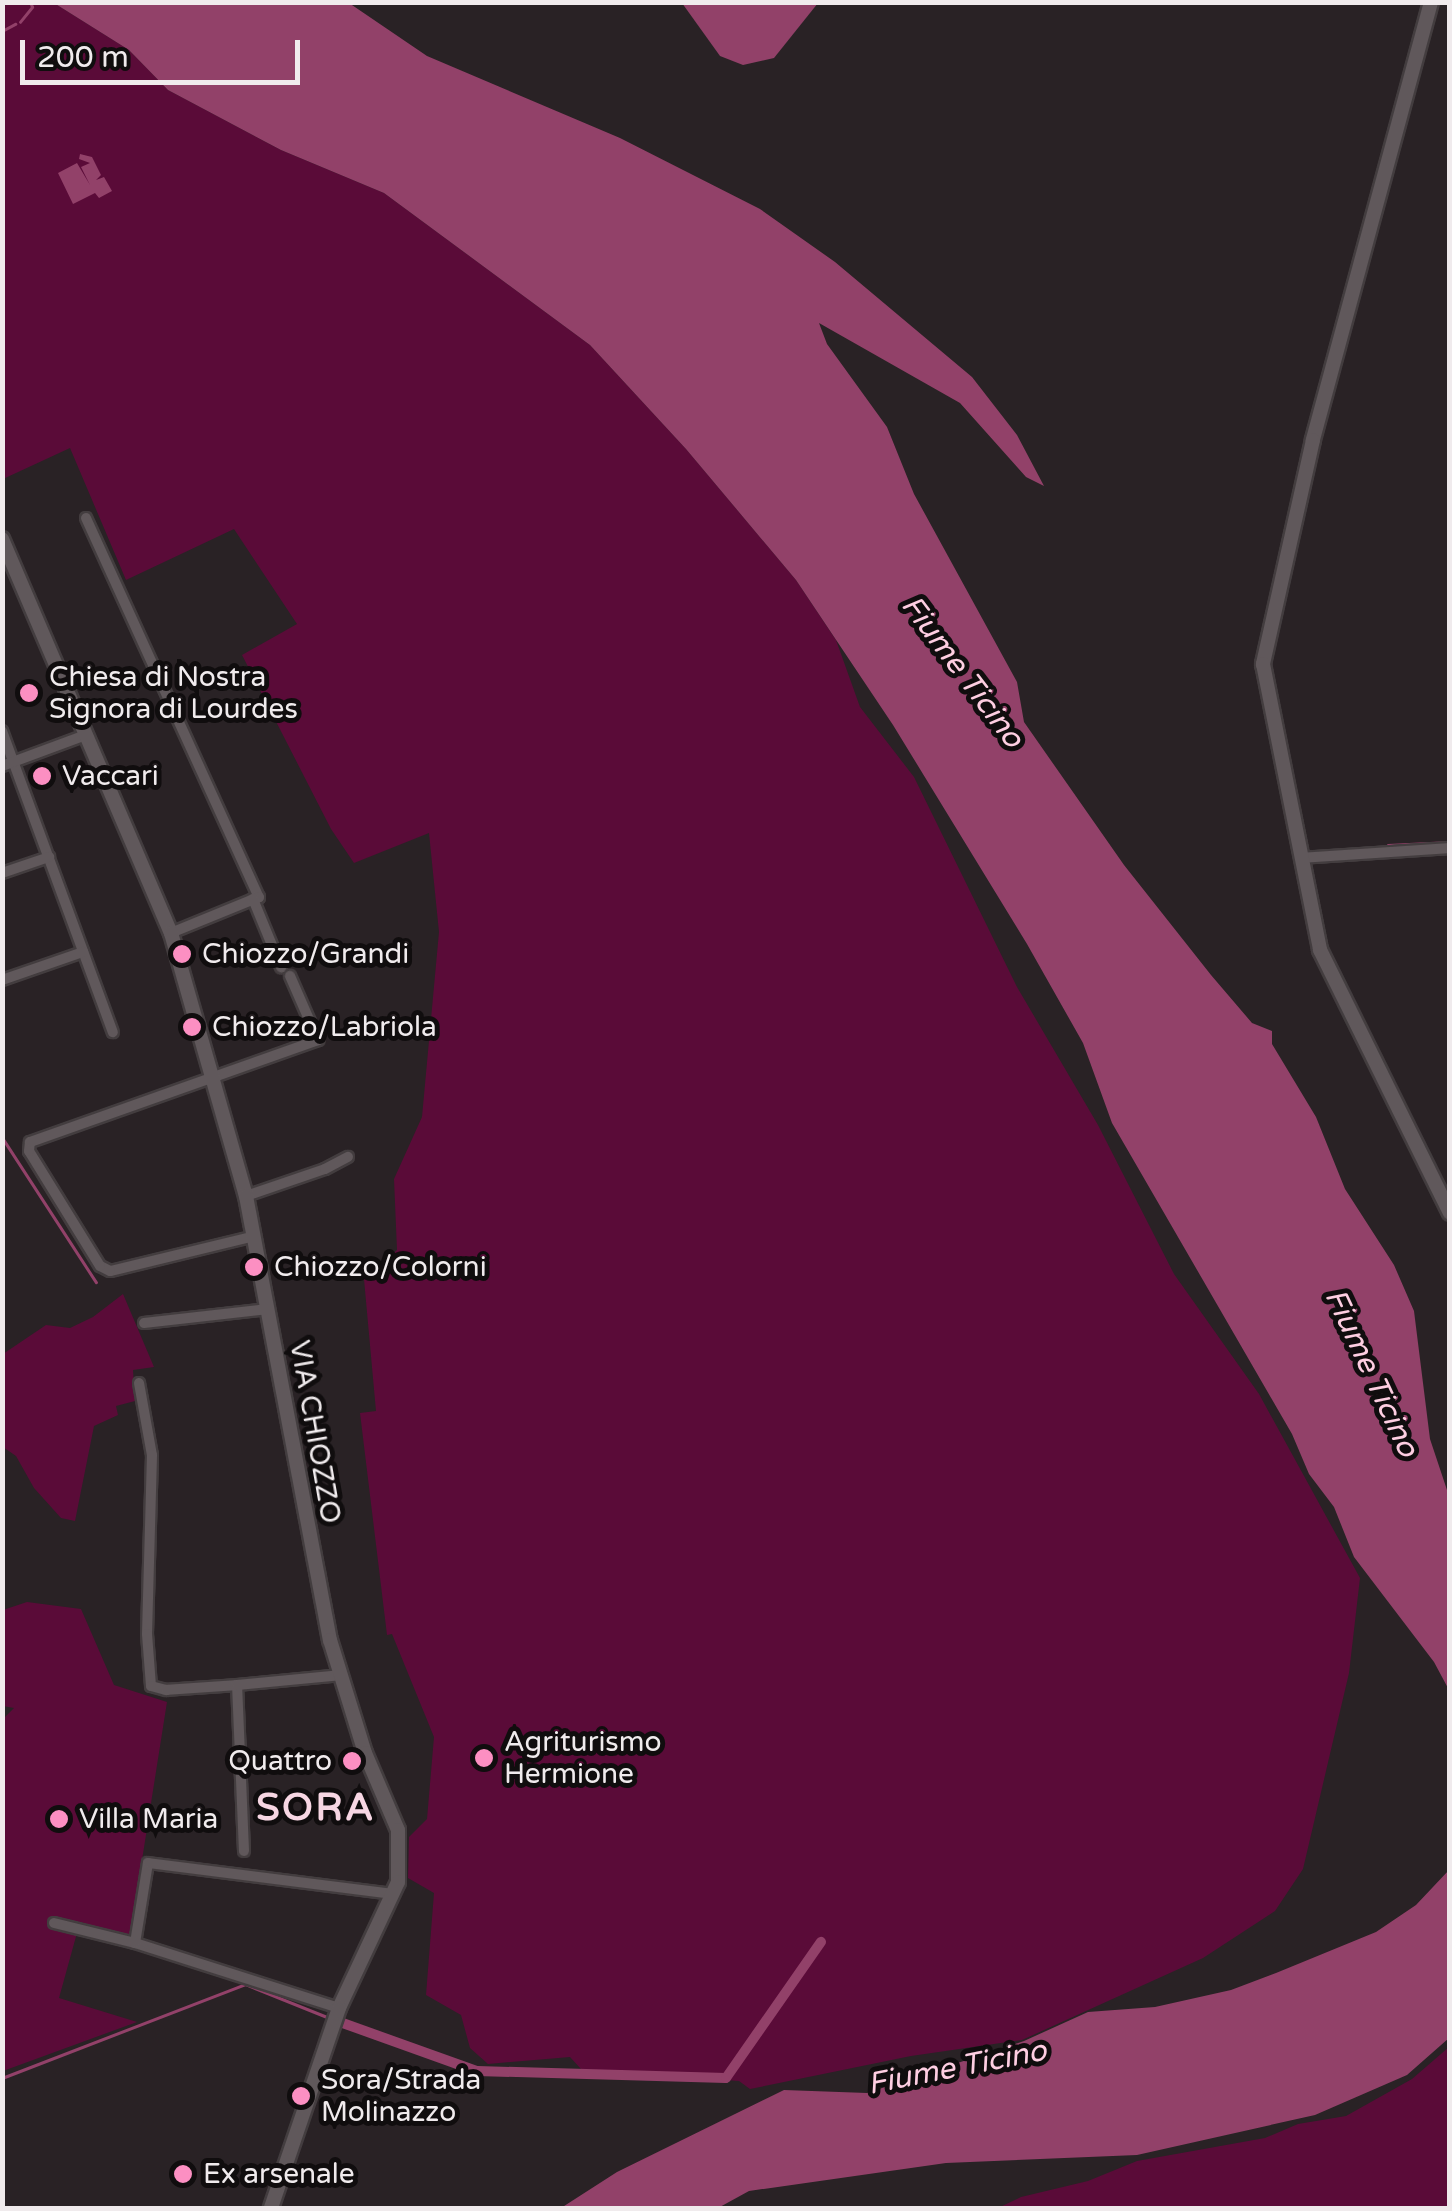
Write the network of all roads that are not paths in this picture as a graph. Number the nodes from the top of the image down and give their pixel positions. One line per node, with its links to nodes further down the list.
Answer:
1 (1431, 2): 10 (street)
2 (86, 518): 12 (street)
3 (2, 539): 5 (street, VIA CHIOZZO)
4 (2, 731): 6 (street)
5 (86, 736): 6 (street); 13 (street, VIA CHIOZZO)
6 (15, 762): 7 (street); 9 (street)
7 (2, 766)
8 (1450, 848): 10 (street)
9 (49, 856): 11 (street); 14 (street)
10 (1300, 858): 22 (street)
11 (2, 873)
12 (253, 899): 13 (street); 15 (street)
13 (171, 933): 19 (street, VIA CHIOZZO)
14 (83, 952): 17 (street); 18 (street)
15 (280, 967)
16 (290, 976): 19 (street)
17 (2, 980)
18 (113, 1032)
19 (210, 1077): 21 (street, VIA CHIOZZO); 23 (street)
20 (348, 1157): 21 (street)
21 (246, 1196): 23 (street, VIA CHIOZZO)
22 (1450, 1212)
23 (255, 1236): 24 (street, VIA CHIOZZO)
24 (268, 1309): 25 (street); 27 (street, VIA CHIOZZO)
25 (144, 1324)
26 (139, 1384): 28 (street)
27 (340, 1675): 28 (street); 30 (street, VIA CHIOZZO)
28 (237, 1686): 29 (street)
29 (244, 1851)
30 (392, 1894): 32 (street); 33 (street, VIA CHIOZZO)
31 (54, 1923): 32 (street)
32 (135, 1942): 33 (street)
33 (339, 2008): 34 (street, VIA CHIOZZO)
34 (271, 2208)

